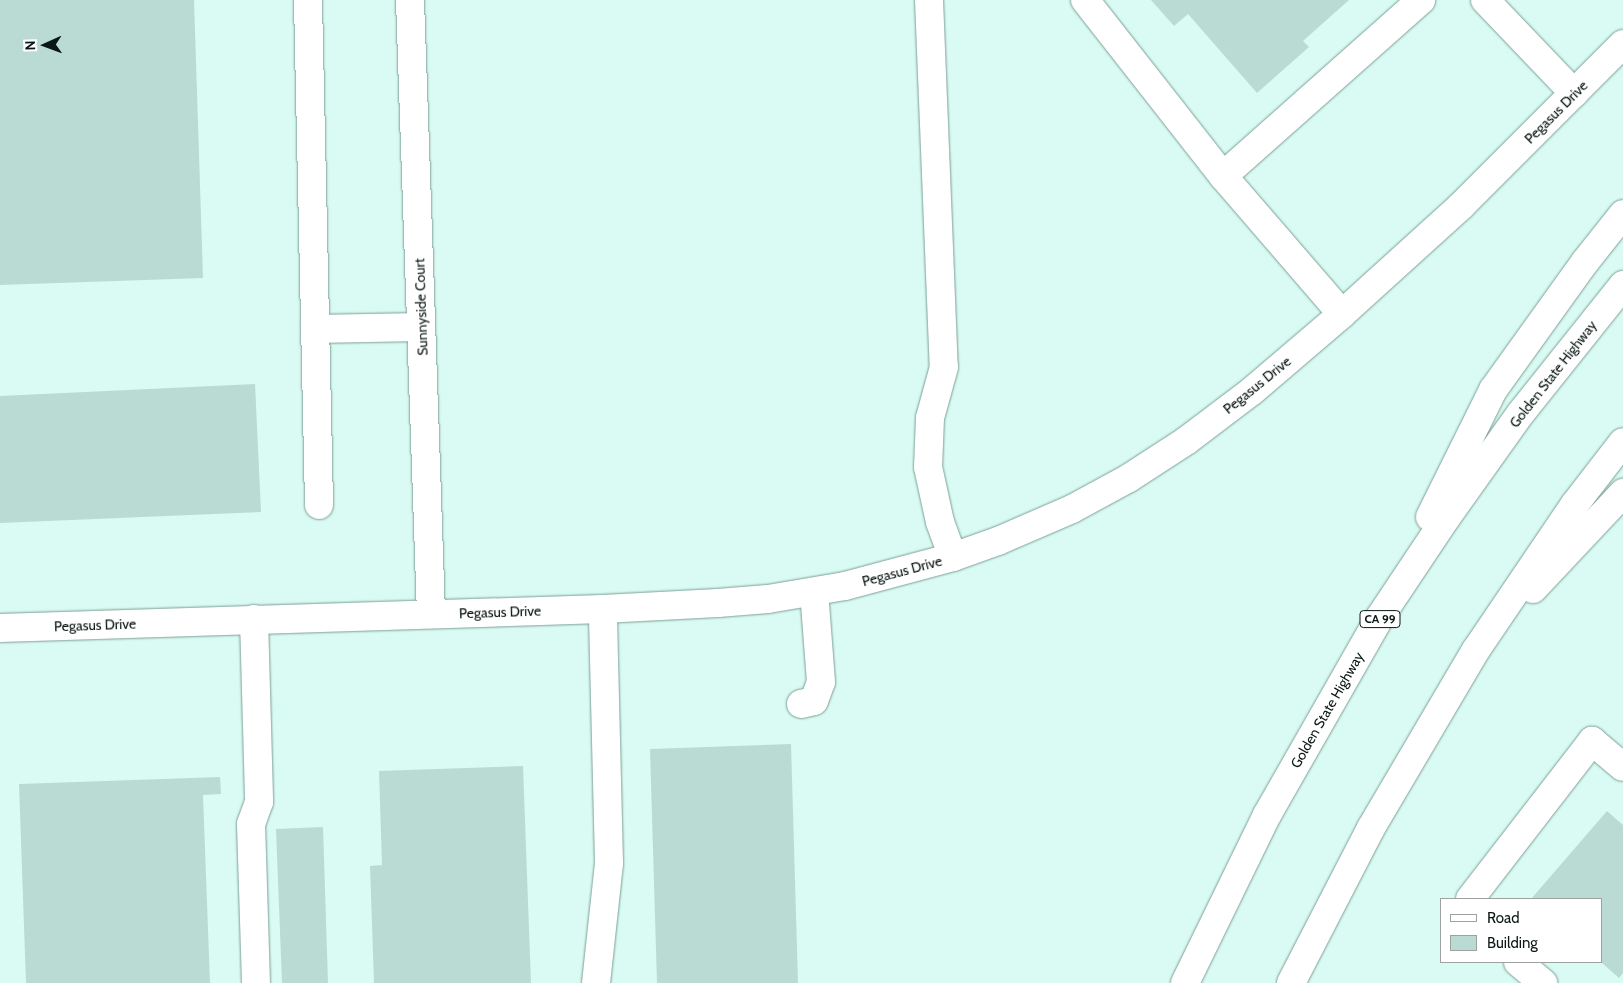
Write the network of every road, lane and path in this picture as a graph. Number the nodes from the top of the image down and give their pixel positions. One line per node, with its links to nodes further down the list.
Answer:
1 (308, 0): 14 (main road)
2 (410, 0): 13 (main road, Sunnyside Court)
3 (929, 0): 18 (main road)
4 (1085, 0): 9 (main road)
5 (1421, 0): 9 (main road)
6 (1485, 0): 8 (main road)
7 (1623, 44): 8 (main road, Pegasus Drive)
8 (1574, 93): 12 (main road, Pegasus Drive)
9 (1224, 176): 12 (main road)
10 (1623, 214): 22 (main road)
11 (1623, 285): 22 (main road, Golden State Highway / CA 99)
12 (1342, 314): 18 (main road, Pegasus Drive)
13 (421, 327): 14 (main road); 21 (main road, Sunnyside Court)
14 (315, 329): 17 (main road)
15 (1623, 442): 25 (main road)
16 (1623, 493): 25 (main road)
17 (319, 505)
18 (953, 557): 19 (main road, Pegasus Drive)
19 (814, 592): 20 (main road, Pegasus Drive); 26 (main road)
20 (603, 609): 21 (main road, Pegasus Drive); 31 (main road)
21 (431, 614): 23 (main road, Pegasus Drive)
22 (1380, 617): 32 (main road, Golden State Highway / CA 99)
23 (254, 620): 24 (main road, Pegasus Drive); 30 (main road)
24 (0, 628)
25 (1476, 650): 33 (main road)
26 (801, 704)
27 (1623, 767): 28 (main road)
28 (1471, 898)
29 (1519, 963): 34 (main road)
30 (256, 983)
31 (596, 983)
32 (1185, 983)
33 (1291, 983)
34 (1543, 983)

